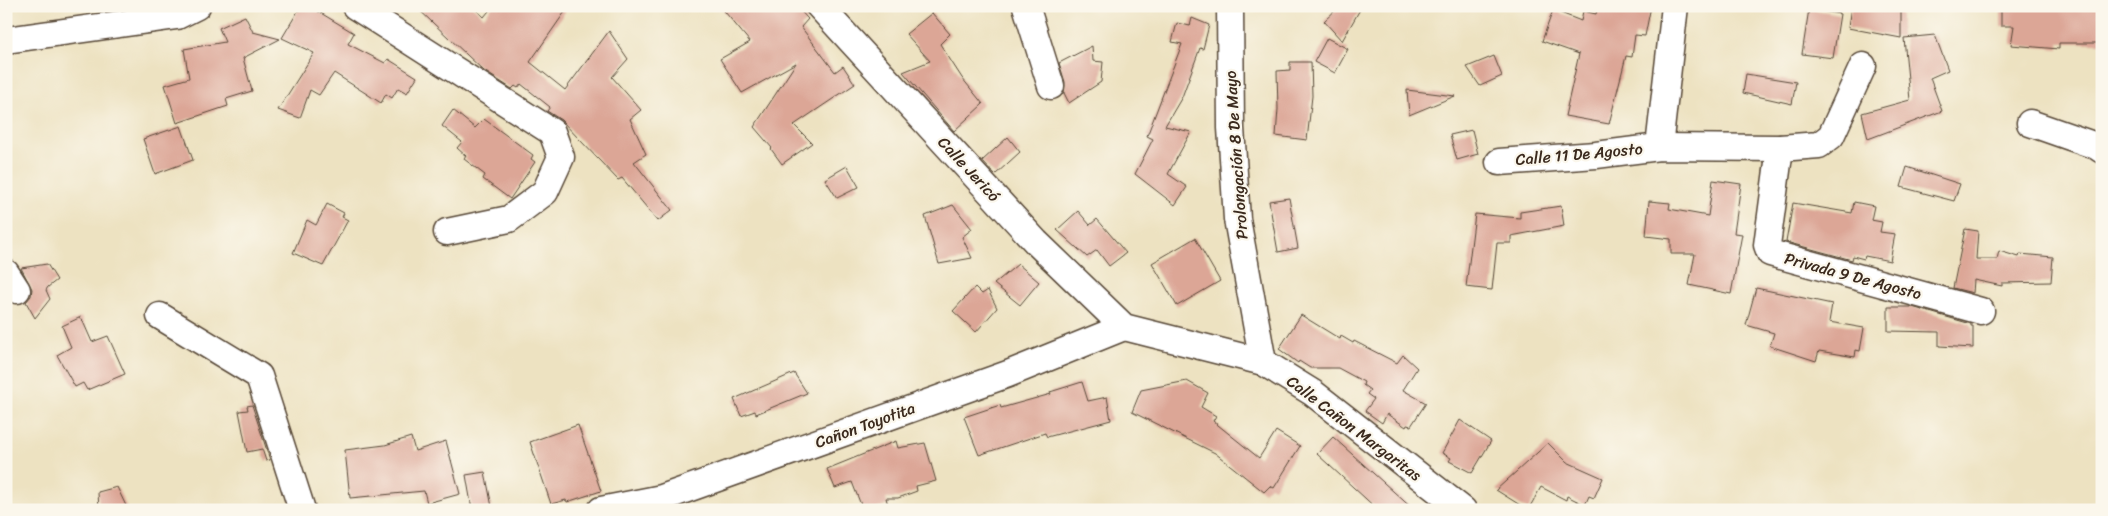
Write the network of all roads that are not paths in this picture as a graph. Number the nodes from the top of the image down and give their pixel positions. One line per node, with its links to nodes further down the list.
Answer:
1 (197, 6): 7 (street)
2 (355, 6): 15 (street)
3 (819, 6): 18 (street, Calle Jericó)
4 (1026, 6): 9 (street)
5 (1230, 6): 19 (street, Prolongación 8 De Mayo)
6 (1675, 6): 11 (street, Calle 11 De Agosto)
7 (6, 40)
8 (1863, 66): 12 (street, Calle 11 De Agosto)
9 (1051, 86)
10 (2030, 123): 13 (street)
11 (1659, 147): 12 (street, Calle 11 De Agosto); 14 (street, Calle 11 De Agosto)
12 (1780, 148): 16 (street, Privada 9 De Agosto)
13 (2102, 150)
14 (1499, 162)
15 (448, 232)
16 (1981, 311)
17 (160, 316): 20 (street)
18 (1124, 327): 19 (street, Calle Cañon Margaritas); 21 (street, Cañon Toyotita)
19 (1263, 362): 22 (street, Calle Cañon Margaritas)
20 (302, 510)
21 (601, 510)
22 (1463, 510)

